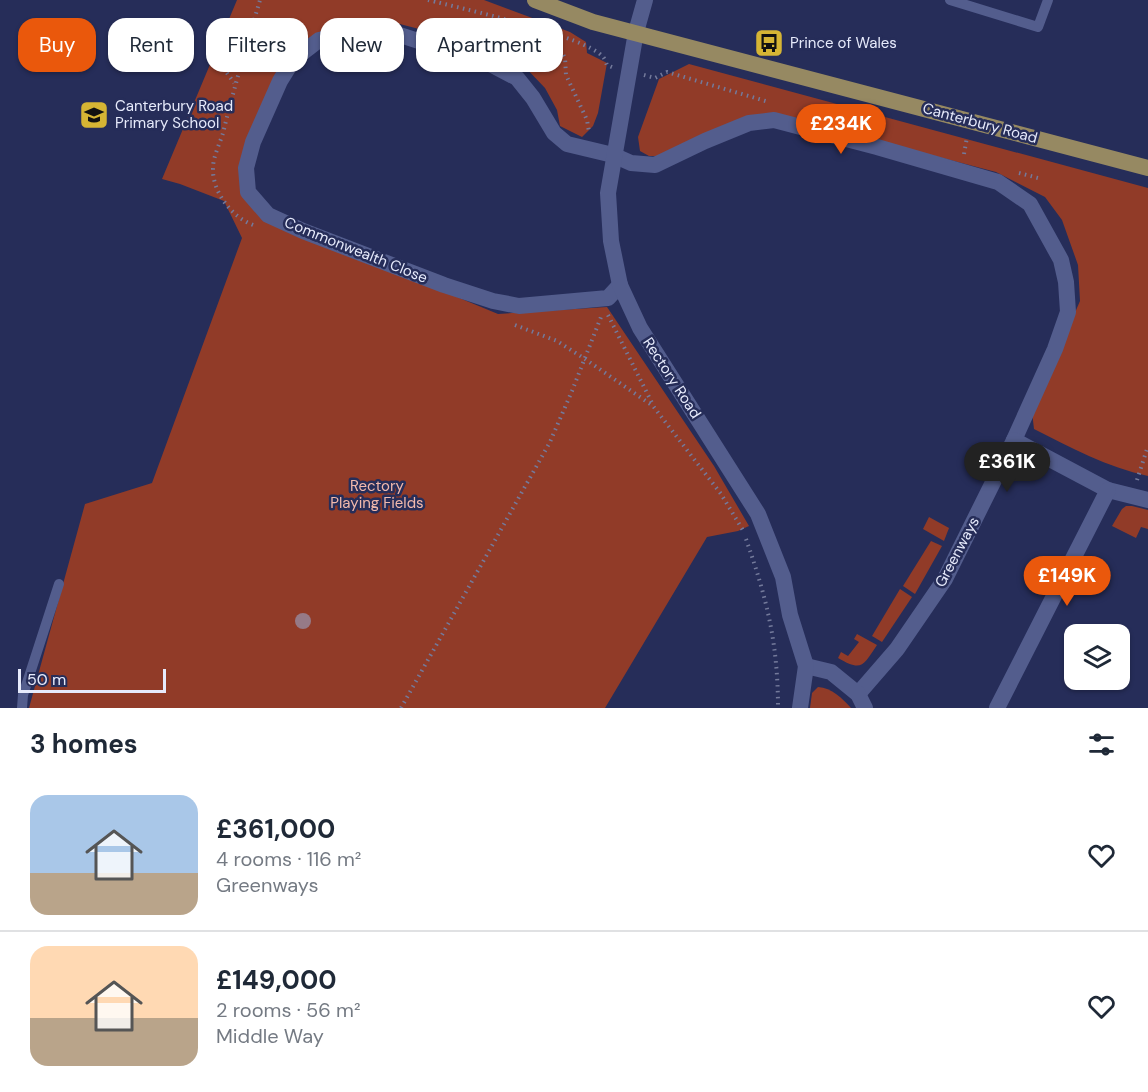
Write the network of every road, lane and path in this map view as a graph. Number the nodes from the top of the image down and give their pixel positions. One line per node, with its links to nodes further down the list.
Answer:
1 (260, 0): 13 (path)
2 (428, 0): 7 (path)
3 (535, 0): 8 (main road, Canterbury Road)
4 (645, 0): 8 (street, Rectory Road)
5 (950, 0): 6 (lane)
6 (1048, 0)
7 (496, 18)
8 (636, 32): 15 (street, Rectory Road); 16 (main road, Canterbury Road)
9 (563, 37): 10 (path)
10 (590, 48)
11 (563, 53): 14 (path)
12 (226, 72): 13 (path)
13 (234, 84): 17 (path)
14 (589, 148): 15 (street, Commonwealth Close); 18 (street, Commonwealth Close)
15 (613, 155): 18 (street, Rectory Road); 22 (street, Greenways)
16 (1148, 168)
17 (255, 226)
18 (620, 285): 28 (street, Rectory Road)
19 (505, 321): 20 (path)
20 (585, 358): 21 (path); 21 (path); 31 (path)
21 (653, 406): 32 (path)
22 (1014, 441): 25 (street); 29 (street, Greenways)
23 (1148, 446): 24 (path)
24 (1137, 480)
25 (1108, 490): 26 (street); 34 (street)
26 (1148, 500)
27 (59, 584): 30 (lane)
28 (806, 666): 29 (street); 33 (street, Rectory Road)
29 (861, 701)
30 (22, 708)
31 (401, 708)
32 (778, 708)
33 (800, 708)
34 (997, 708)

